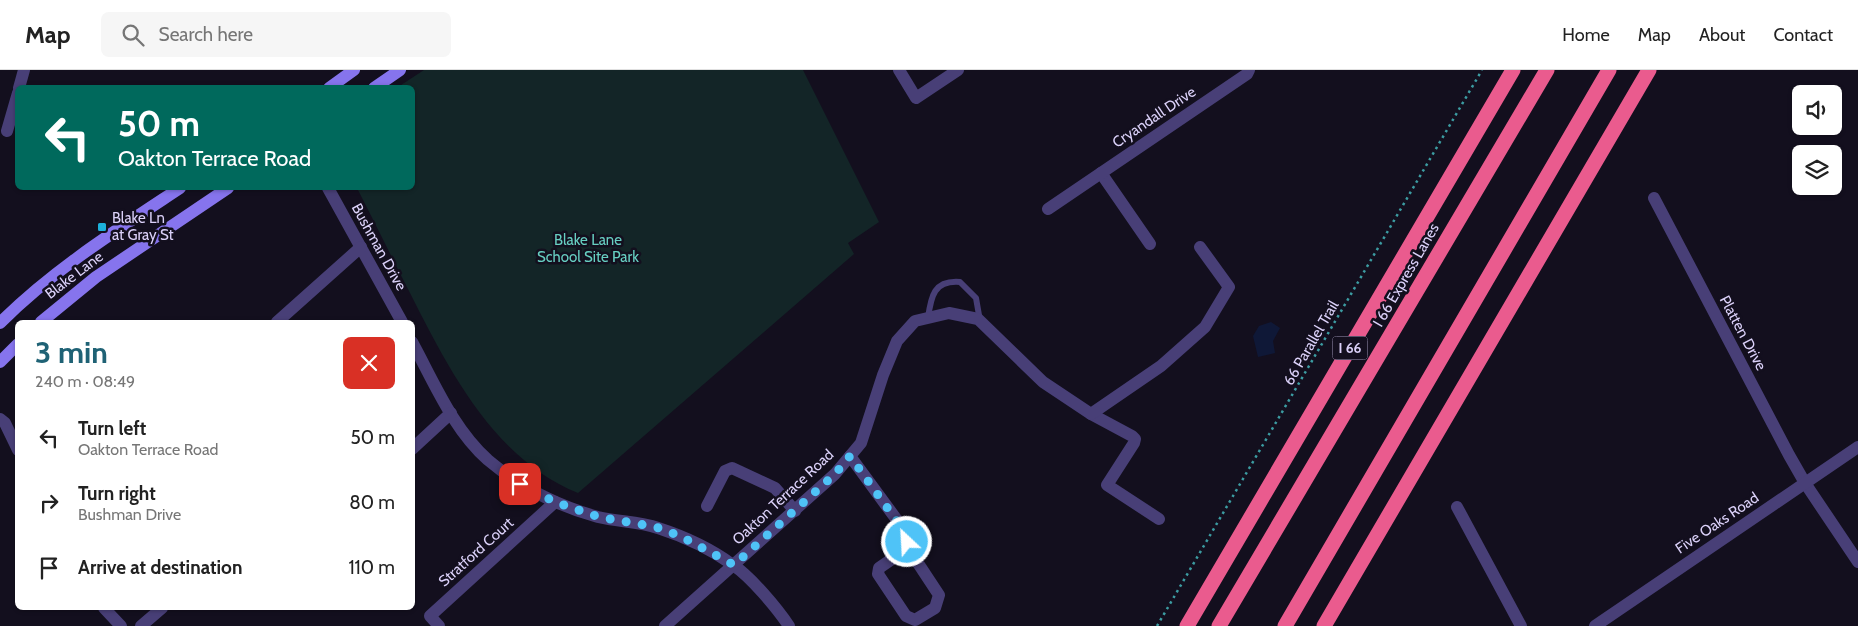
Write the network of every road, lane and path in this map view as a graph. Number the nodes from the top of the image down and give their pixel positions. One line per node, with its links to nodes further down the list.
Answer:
1 (24, 70): 12 (street)
2 (354, 70): 13 (main road)
3 (400, 70): 14 (main road)
4 (899, 70): 5 (street)
5 (958, 70)
6 (1250, 70): 17 (street, Cryandall Drive)
7 (1482, 70): 58 (path, 66 Parallel Trail)
8 (1513, 70): 59 (highway, I 66)
9 (1547, 70): 60 (highway, I 66 Express Lanes)
10 (1609, 70): 61 (highway)
11 (1648, 70): 62 (highway)
12 (20, 85)
13 (332, 85)
14 (378, 85)
15 (15, 105): 16 (street)
16 (8, 132)
17 (1101, 173): 22 (street, Cryandall Drive); 23 (street)
18 (172, 190): 30 (main road, Blake Lane)
19 (225, 190): 27 (main road, Blake Lane)
20 (329, 190): 24 (street, Bushman Drive)
21 (1654, 198): 42 (street, Platten Drive)
22 (1048, 209)
23 (1150, 244)
24 (361, 247): 28 (street); 29 (street, Bushman Drive)
25 (1200, 247): 36 (street)
26 (928, 318): 31 (street, Oakton Terrace Road); 31 (lane); 41 (street, Oakton Terrace Road)
27 (42, 320)
28 (279, 320)
29 (401, 320)
30 (0, 322)
31 (980, 322): 36 (street, Oakton Terrace Road)
32 (15, 347): 34 (main road)
33 (415, 347): 35 (street)
34 (0, 362)
35 (451, 413): 39 (street); 43 (street)
36 (1091, 414): 47 (street, Oakton Terrace Road)
37 (0, 418): 38 (street)
38 (15, 444)
39 (415, 446)
40 (1858, 447): 42 (street, Five Oaks Road)
41 (850, 456): 46 (street, Oakton Terrace Road); 48 (street)
42 (1805, 484): 49 (street, Platten Drive); 64 (street, Five Oaks Road)
43 (555, 502): 50 (street); 55 (street, Stratford Court)
44 (707, 506): 46 (street)
45 (1457, 507): 63 (street)
46 (795, 510): 50 (street, Oakton Terrace Road)
47 (1159, 519)
48 (908, 548): 48 (street)
49 (1858, 562)
50 (734, 565): 56 (street, Oakton Terrace Road); 57 (street)
51 (106, 610): 53 (street)
52 (160, 610): 54 (street)
53 (121, 626)
54 (141, 626)
55 (439, 626)
56 (665, 626)
57 (789, 626)
58 (1158, 626)
59 (1187, 626)
60 (1219, 626)
61 (1285, 626)
62 (1324, 626)
63 (1521, 626)
64 (1595, 626)

